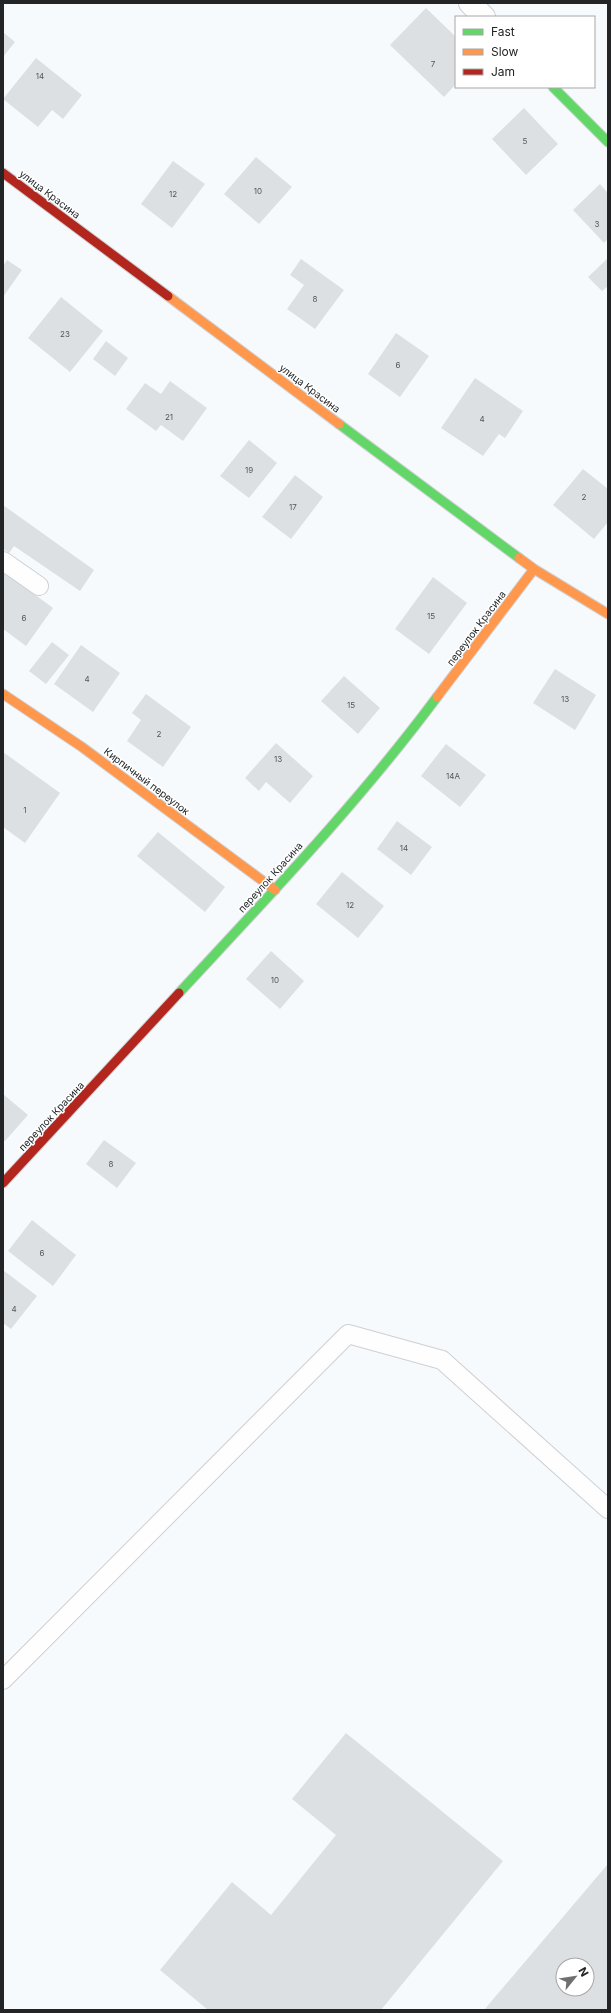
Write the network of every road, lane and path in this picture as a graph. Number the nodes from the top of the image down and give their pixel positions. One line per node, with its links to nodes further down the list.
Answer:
1 (470, 3): 2 (street)
2 (483, 16)
3 (554, 88): 4 (street)
4 (608, 142)
5 (3, 173): 7 (street, улица Красина)
6 (3, 561): 8 (lane)
7 (534, 569): 9 (street, улица Красина); 11 (street, переулок Красина)
8 (39, 586)
9 (608, 614)
10 (3, 694): 11 (street, Кирпичный переулок)
11 (275, 890): 12 (street, переулок Красина)
12 (3, 1183)
13 (608, 1509): 14 (lane)
14 (3, 1680)

